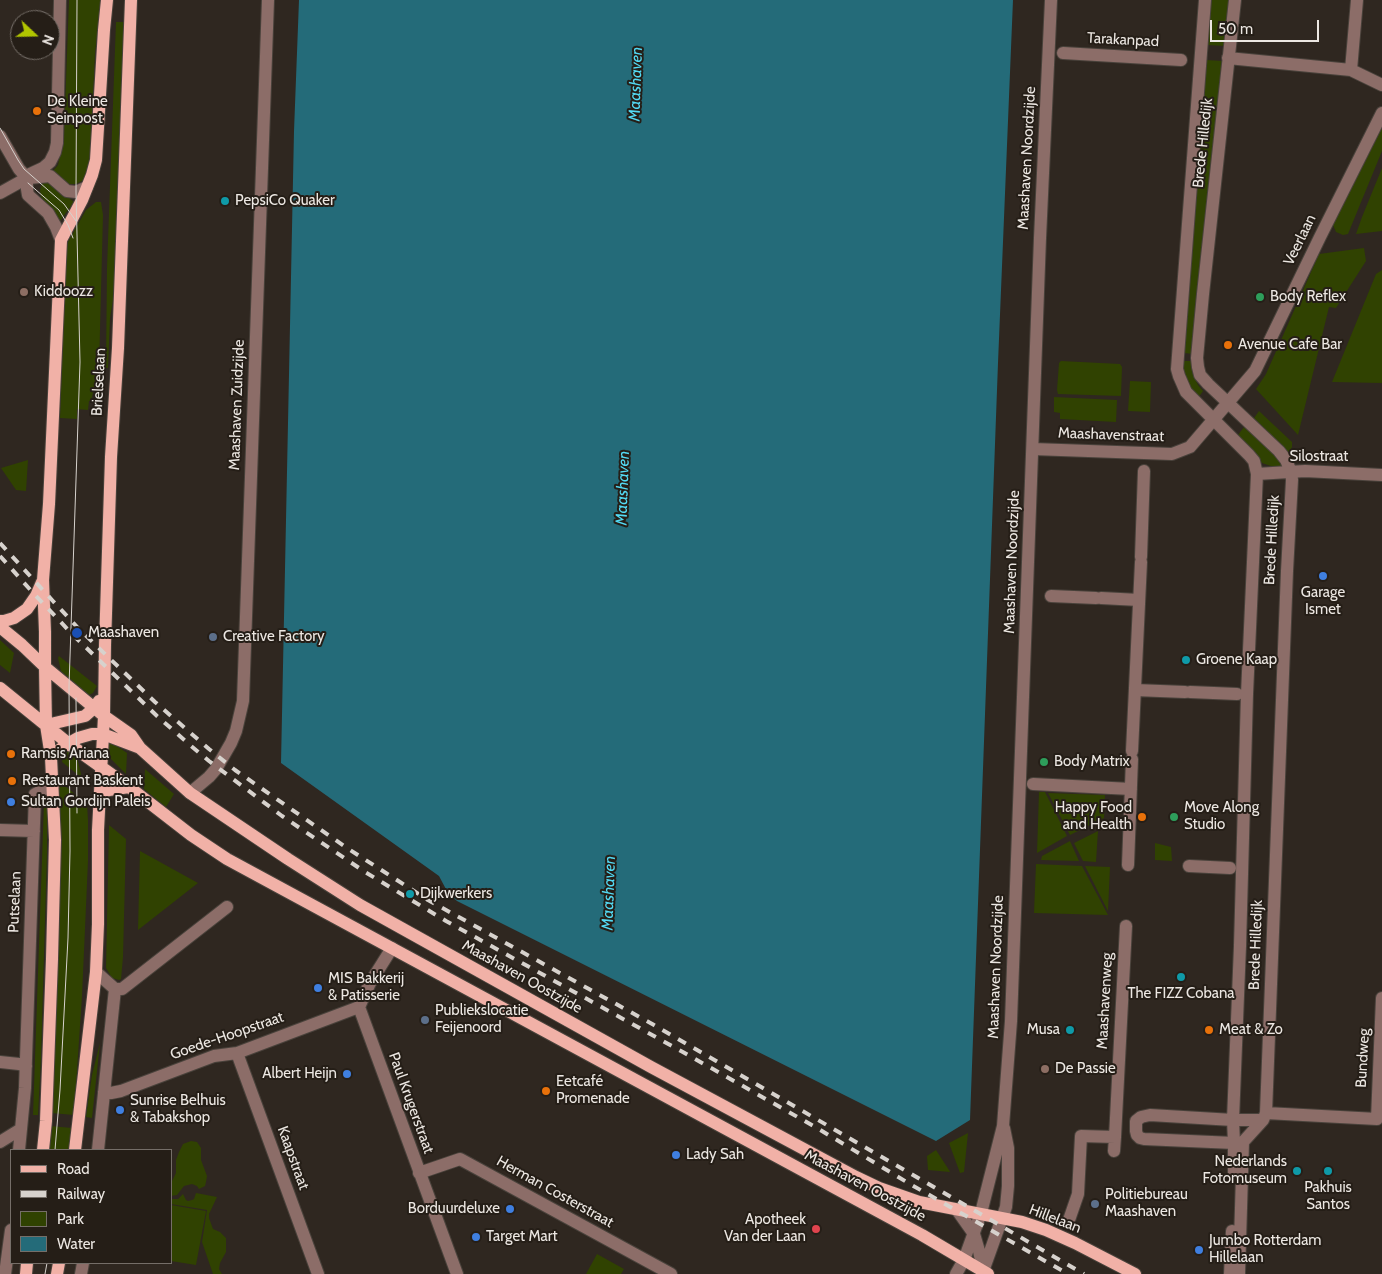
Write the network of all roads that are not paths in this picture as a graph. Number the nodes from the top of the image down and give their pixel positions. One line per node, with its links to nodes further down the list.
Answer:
1 (60, 0): 16 (street)
2 (107, 0): 17 (main road)
3 (131, 0): 36 (main road, Brielselaan)
4 (268, 0): 47 (street, Maashaven Zuidzijde)
5 (1050, 0): 22 (street, Maashaven Noordzijde)
6 (1205, 0): 21 (street, Brede Hilledijk)
7 (1234, 0): 10 (street, Brede Hilledijk)
8 (1357, 0): 12 (street)
9 (1063, 53): 11 (street, Tarakanpad)
10 (1228, 58): 12 (street); 20 (street, Brede Hilledijk)
11 (1182, 60)
12 (1351, 70): 13 (street)
13 (1382, 85)
14 (1382, 113): 20 (street, Veerlaan)
15 (0, 136): 16 (street)
16 (27, 178): 17 (street); 18 (street); 19 (street)
17 (87, 187): 19 (main road)
18 (0, 193)
19 (61, 240): 27 (main road)
20 (1228, 404): 21 (street, Maashavenstraat); 24 (street, Brede Hilledijk)
21 (1214, 420): 22 (street, Maashavenstraat); 25 (street, Brede Hilledijk)
22 (1033, 449): 67 (street, Maashaven Noordzijde)
23 (1144, 471): 29 (street)
24 (1291, 472): 25 (street, Silostraat); 26 (street, Silostraat); 65 (street, Brede Hilledijk)
25 (1257, 474): 66 (street, Brede Hilledijk)
26 (1382, 475)
27 (43, 580): 30 (main road); 32 (main road)
28 (1046, 596): 29 (street)
29 (1139, 600): 34 (street)
30 (0, 621)
31 (0, 628): 32 (main road, Maashaven Oostzijde)
32 (44, 667): 36 (main road, Maashaven Oostzijde); 37 (main road)
33 (0, 688): 37 (main road, Maashaven Oostzijde)
34 (1135, 690): 35 (street); 46 (street)
35 (1237, 694)
36 (99, 712): 37 (main road); 38 (main road, Brielselaan); 40 (main road, Maashaven Oostzijde)
37 (46, 725): 39 (main road, Maashaven Oostzijde); 41 (main road)
38 (103, 734): 39 (main road); 40 (main road); 42 (main road, Brielselaan)
39 (69, 744): 41 (main road); 42 (main road, Maashaven Oostzijde)
40 (140, 748): 47 (main road, Maashaven Oostzijde)
41 (52, 757): 44 (main road)
42 (102, 767): 45 (main road, Maashaven Oostzijde); 48 (main road)
43 (1033, 784): 46 (street)
44 (53, 785): 50 (street, Putselaan); 73 (main road)
45 (129, 786): 48 (main road); 56 (main road, Maashaven Oostzijde)
46 (1130, 789): 51 (street)
47 (190, 793): 78 (main road, Maashaven Oostzijde)
48 (100, 798): 57 (main road)
49 (0, 830): 50 (street)
50 (34, 831): 63 (street, Putselaan)
51 (1128, 865)
52 (1189, 866): 53 (street)
53 (1230, 868)
54 (227, 907): 58 (street)
55 (1126, 926): 69 (street, Maashavenweg)
56 (392, 948): 60 (street); 86 (main road, Maashaven Oostzijde)
57 (96, 972): 58 (street); 74 (main road)
58 (115, 988): 64 (street)
59 (1382, 998): 65 (street, Bundweg)
60 (359, 1007): 61 (street, Goede-Hoopstraat); 77 (street, Paul Krugerstraat)
61 (236, 1053): 64 (street, Goede-Hoopstraat); 89 (street, Kaapstraat)
62 (0, 1062): 63 (street)
63 (26, 1066): 68 (street, Putselaan)
64 (104, 1092): 75 (street)
65 (1264, 1116): 66 (street); 95 (street)
66 (1233, 1120): 71 (street, Brede Hilledijk); 71 (street)
67 (1004, 1126): 79 (street, Maashaven Noordzijde); 80 (street, Maashaven Noordzijde)
68 (21, 1129): 70 (street); 72 (street, Putselaan)
69 (1115, 1137): 76 (street, Maashavenweg); 81 (street)
70 (0, 1142)
71 (1234, 1143): 94 (street, Brede Hilledijk)
72 (19, 1149)
73 (43, 1149)
74 (75, 1149)
75 (98, 1149)
76 (1114, 1151)
77 (419, 1173): 90 (street, Paul Krugerstraat); 91 (street, Herman Costerstraat)
78 (958, 1210): 79 (main road, Hillelaan); 82 (street)
79 (981, 1214): 80 (main road, Hillelaan); 82 (street, Maashaven Noordzijde)
80 (1003, 1218): 83 (street, Maashaven Noordzijde); 93 (main road, Hillelaan)
81 (1069, 1220)
82 (974, 1234): 85 (street); 86 (street, Maashaven Noordzijde)
83 (996, 1236): 85 (street); 87 (street, Maashaven Noordzijde)
84 (10, 1237): 88 (street)
85 (979, 1251): 86 (street); 87 (street)
86 (965, 1257): 87 (main road, Maashaven Oostzijde); 92 (street, Maashaven Noordzijde)
87 (984, 1273)
88 (5, 1274)
89 (318, 1274)
90 (457, 1274)
91 (671, 1274)
92 (956, 1274)
93 (1135, 1274)
94 (1230, 1274)
95 (1239, 1274)

